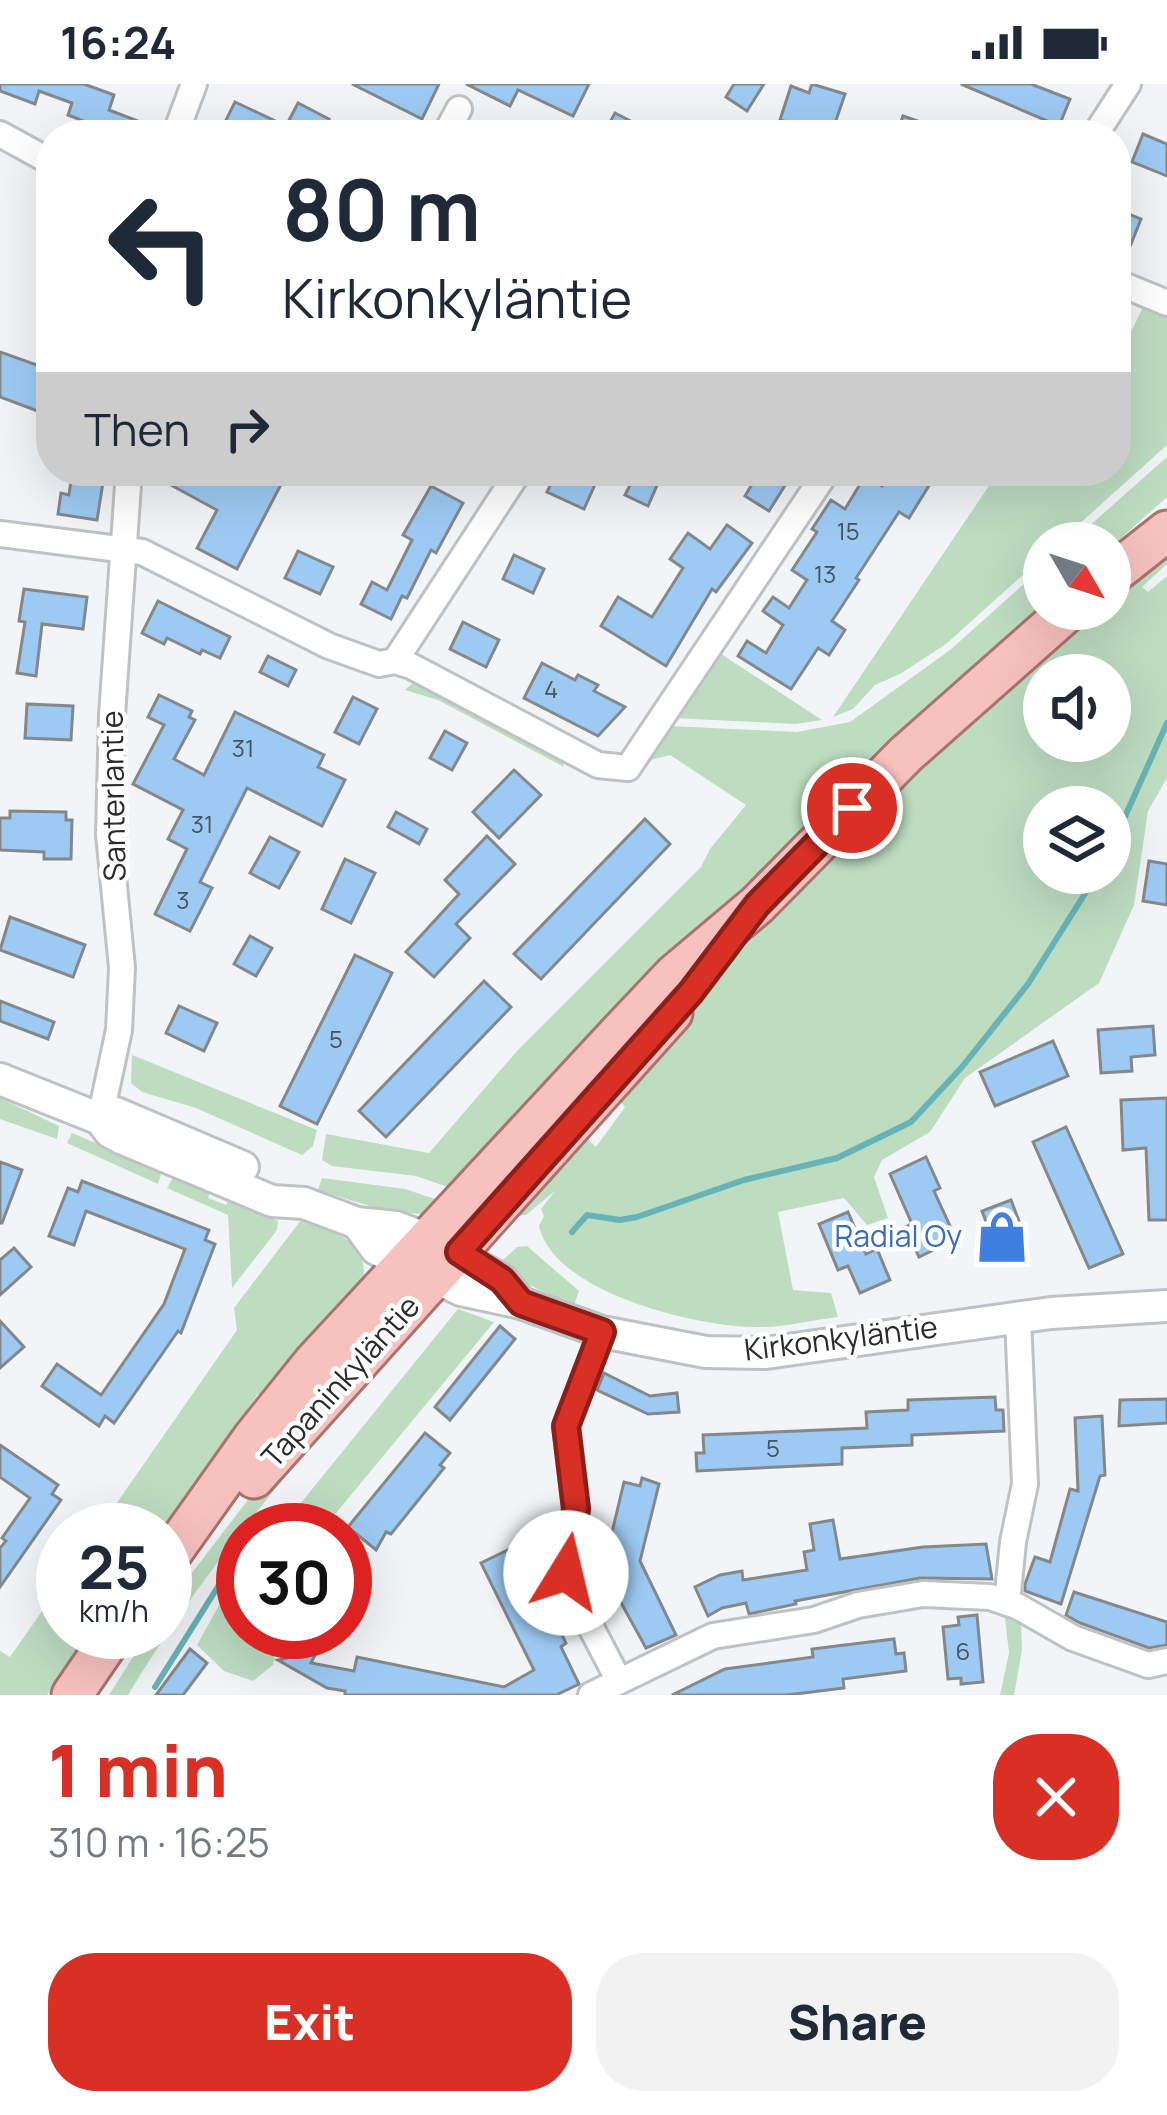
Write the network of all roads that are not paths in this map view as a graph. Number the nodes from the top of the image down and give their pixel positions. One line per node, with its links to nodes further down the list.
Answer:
1 (194, 84): 4 (street)
2 (1128, 84): 6 (street)
3 (459, 109): 5 (street)
4 (181, 120)
5 (453, 120)
6 (1105, 120)
7 (0, 134): 8 (street)
8 (36, 154)
9 (1131, 288): 10 (street)
10 (1167, 304)
11 (128, 486): 16 (street, Santerlantie)
12 (509, 486): 19 (street)
13 (817, 486): 19 (street)
14 (1167, 531): 17 (main road)
15 (0, 534): 16 (street)
16 (123, 550): 19 (street); 21 (street, Santerlantie)
17 (1131, 559)
18 (1046, 630): 22 (main road, Tapaninkyläntie)
19 (395, 661)
20 (0, 1079): 21 (street, Kirkonkyläntie)
21 (100, 1119): 22 (street, Kirkonkyläntie)
22 (432, 1259): 25 (street, Kirkonkyläntie); 26 (main road, Tapaninkyläntie); 27 (main road, Tapaninkyläntie)
23 (1167, 1306): 24 (street, Kirkonkyläntie)
24 (1018, 1318): 25 (street, Kirkonkyläntie); 28 (street)
25 (602, 1332): 32 (street)
26 (192, 1524)
27 (192, 1555)
28 (1007, 1603): 31 (street); 32 (street)
29 (97, 1659): 33 (main road)
30 (118, 1659): 34 (main road)
31 (1167, 1660)
32 (619, 1681): 35 (street)
33 (72, 1695)
34 (96, 1695)
35 (591, 1695)

